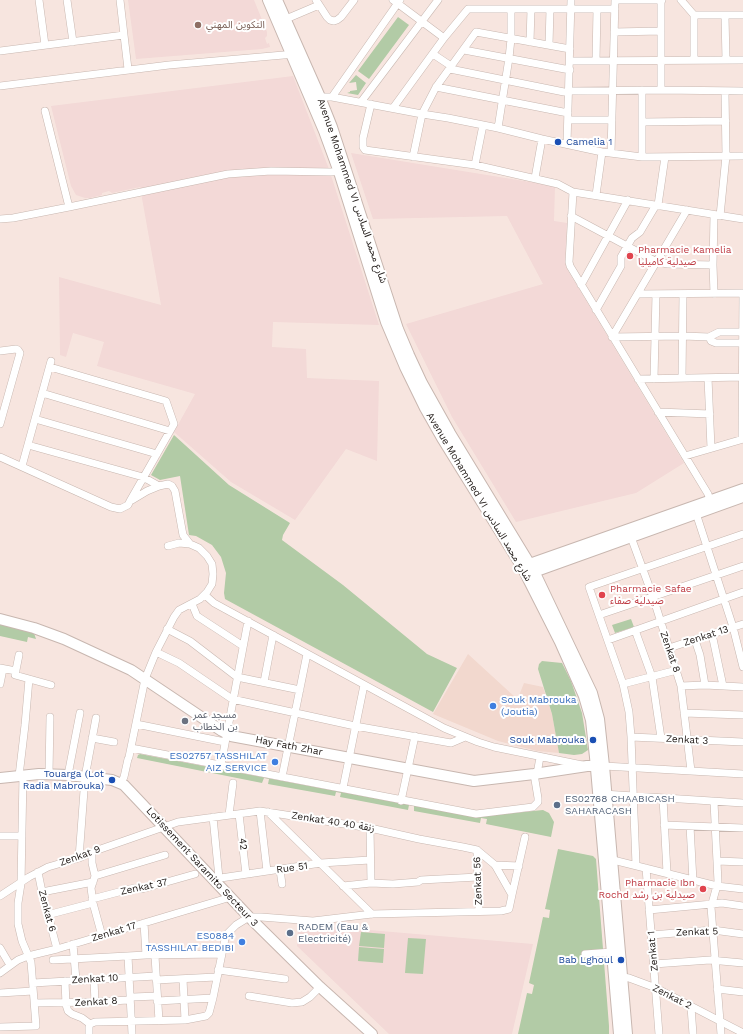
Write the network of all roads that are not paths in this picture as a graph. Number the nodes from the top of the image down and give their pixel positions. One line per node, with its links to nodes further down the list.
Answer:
1 (39, 0): 32 (street)
2 (67, 0): 30 (street)
3 (120, 0): 27 (street)
4 (268, 0): 37 (street, Avenue Mohammed VI شارع محمد السادس)
5 (277, 0): 23 (street, Avenue Mohammed VI شارع محمد السادس)
6 (354, 0): 13 (street)
7 (438, 0): 24 (street)
8 (571, 0): 17 (street)
9 (615, 0): 10 (street); 19 (street)
10 (662, 0): 25 (street)
11 (681, 0): 20 (street)
12 (397, 1): 24 (street); 59 (street)
13 (317, 2): 23 (street)
14 (511, 9): 15 (street); 28 (street); 29 (street)
15 (531, 9): 16 (street); 31 (street)
16 (550, 9): 17 (street); 33 (street)
17 (571, 9): 18 (street); 34 (street)
18 (597, 9): 19 (street); 45 (street)
19 (615, 9): 26 (street)
20 (694, 15): 22 (street); 41 (street)
21 (743, 15): 22 (street)
22 (725, 16): 42 (street)
23 (286, 19): 37 (street, Avenue Mohammed VI شارع محمد السادس)
24 (422, 21): 28 (street); 62 (street)
25 (661, 31): 26 (street); 40 (street)
26 (614, 32): 46 (street)
27 (124, 35): 30 (street); 48 (street)
28 (444, 38): 38 (street)
29 (511, 39): 31 (street); 35 (street); 39 (street)
30 (72, 42): 32 (street)
31 (530, 42): 33 (street)
32 (45, 45): 36 (street)
33 (549, 45): 34 (street)
34 (570, 49): 44 (street)
35 (464, 50): 39 (street); 47 (street)
36 (0, 51)
37 (297, 54): 48 (street); 60 (street, Avenue Mohammed VI شارع محمد السادس)
38 (433, 54): 47 (street); 64 (street)
39 (509, 58): 49 (street); 50 (street)
40 (661, 60): 41 (street); 46 (street); 54 (street)
41 (694, 60): 42 (street)
42 (726, 60): 43 (street)
43 (743, 60)
44 (570, 61): 45 (street); 49 (street)
45 (596, 61): 46 (street)
46 (613, 61): 56 (street)
47 (450, 67): 50 (street); 52 (street)
48 (128, 69): 51 (street)
49 (570, 70): 55 (street)
50 (506, 80): 55 (street); 61 (street)
51 (0, 86)
52 (436, 87): 61 (street); 66 (street)
53 (642, 90): 54 (street); 56 (street); 69 (street)
54 (661, 90): 58 (street)
55 (570, 91): 56 (street); 67 (street)
56 (612, 91): 68 (street)
57 (743, 91): 58 (street)
58 (725, 92): 70 (street)
59 (332, 97): 60 (street); 62 (street)
60 (316, 98): 83 (street, Avenue Mohammed VI شارع محمد السادس)
61 (503, 100): 67 (street); 72 (street)
62 (361, 102): 63 (street)
63 (371, 104): 64 (street); 79 (street)
64 (393, 108): 66 (street)
65 (45, 111): 89 (street)
66 (422, 114): 71 (street); 79 (street)
67 (568, 116): 68 (street); 74 (street)
68 (612, 120): 76 (street)
69 (643, 122): 70 (street); 80 (street)
70 (726, 122): 77 (street)
71 (483, 125): 72 (street); 82 (street)
72 (498, 128): 73 (street)
73 (542, 139): 74 (street); 84 (street)
74 (568, 144): 75 (street)
75 (602, 152): 76 (street); 86 (street)
76 (611, 153): 80 (street)
77 (726, 156): 78 (street); 81 (street); 91 (street)
78 (743, 156)
79 (413, 157): 82 (street)
80 (642, 157): 81 (street)
81 (665, 157): 88 (street)
82 (475, 165): 84 (street)
83 (343, 171): 89 (street); 144 (street, Avenue Mohammed VI شارع محمد السادس)
84 (535, 178): 85 (street)
85 (573, 192): 86 (street); 92 (street)
86 (596, 195): 87 (street)
87 (628, 200): 88 (street); 95 (street)
88 (657, 205): 90 (street); 96 (street)
89 (69, 207): 93 (street)
90 (687, 210): 91 (street); 97 (street)
91 (717, 215): 94 (street); 98 (street)
92 (571, 216): 95 (street); 99 (street)
93 (0, 219)
94 (743, 219)
95 (608, 236): 96 (street); 99 (street)
96 (627, 246): 97 (street); 105 (street)
97 (657, 262): 98 (street); 101 (street)
98 (713, 265): 104 (street)
99 (581, 285): 105 (street)
100 (743, 293): 104 (street); 106 (street)
101 (638, 294): 102 (street); 109 (street)
102 (656, 294): 103 (street); 107 (street)
103 (682, 294): 104 (street); 108 (street)
104 (714, 294)
105 (596, 310): 109 (street)
106 (743, 332): 110 (street); 111 (street)
107 (655, 336): 108 (street); 109 (street); 117 (street)
108 (683, 336): 110 (street); 114 (street)
109 (612, 337): 116 (street)
110 (709, 337): 111 (street)
111 (742, 344): 113 (street)
112 (0, 351): 122 (street)
113 (742, 377): 115 (street); 124 (street)
114 (682, 378): 115 (street); 117 (street)
115 (708, 378): 120 (street)
116 (638, 379): 117 (street); 119 (street)
117 (654, 379)
118 (42, 393): 121 (street); 123 (street); 123 (street)
119 (658, 412): 120 (street); 128 (street)
120 (710, 414): 126 (street)
121 (35, 419): 125 (street); 127 (street)
122 (0, 424)
123 (170, 431): 127 (street)
124 (743, 439): 126 (street)
125 (28, 445): 130 (street); 131 (street)
126 (711, 448): 128 (street)
127 (157, 454): 131 (street)
128 (685, 456): 135 (street)
129 (0, 457): 130 (street)
130 (22, 466): 136 (street)
131 (143, 478): 132 (street); 136 (street)
132 (159, 486): 136 (street); 140 (street)
133 (743, 489): 135 (street)
134 (743, 497): 137 (street)
135 (710, 500): 137 (street)
136 (130, 501)
137 (695, 510): 139 (street); 142 (street); 144 (street)
138 (743, 534): 142 (street)
139 (631, 537): 144 (street); 145 (street, Zenkat 8)
140 (190, 544): 141 (street); 148 (street)
141 (168, 546)
142 (707, 546): 145 (street); 146 (street)
143 (743, 566): 146 (street)
144 (528, 569): 211 (street, Avenue Mohammed VI شارع محمد السادس)
145 (643, 569): 149 (street, Zenkat 8); 152 (street)
146 (716, 574): 149 (street); 150 (street)
147 (743, 592): 150 (street)
148 (205, 595): 151 (street); 154 (street)
149 (653, 597): 152 (street); 155 (street, Zenkat 8)
150 (724, 599): 155 (street); 157 (street)
151 (192, 604): 158 (street); 165 (street)
152 (599, 615): 162 (street)
153 (0, 618): 177 (street, Hay Fath Zhar)
154 (248, 621): 161 (street); 165 (street)
155 (660, 622): 159 (street); 166 (street, Zenkat 8)
156 (743, 624): 157 (street, Zenkat 13)
157 (733, 627): 160 (street, Zenkat 13); 164 (street)
158 (167, 629): 167 (street); 174 (street)
159 (635, 630): 162 (street); 175 (street)
160 (712, 634): 163 (street, Zenkat 13); 185 (street)
161 (273, 635): 168 (street); 178 (street)
162 (608, 640): 181 (street)
163 (695, 640): 166 (street, Zenkat 13); 183 (street)
164 (740, 644): 170 (street)
165 (243, 646): 174 (street)
166 (670, 648): 172 (street, Zenkat 8)
167 (156, 652): 177 (street); 188 (street)
168 (307, 654): 180 (street); 187 (street)
169 (19, 655): 173 (street)
170 (743, 667)
171 (2, 668): 173 (street); 179 (street)
172 (677, 670): 175 (street); 184 (street, Zenkat 8)
173 (16, 671): 176 (street)
174 (237, 677): 178 (street); 188 (street)
175 (652, 677): 181 (street); 202 (street)
176 (29, 679): 182 (street); 219 (street)
177 (145, 679): 195 (street); 201 (street, Hay Fath Zhar)
178 (264, 682): 187 (street)
179 (0, 684)
180 (364, 684): 196 (street); 198 (street)
181 (623, 684): 199 (street)
182 (51, 685)
183 (705, 685): 184 (street); 185 (street)
184 (682, 686): 189 (street, Zenkat 8)
185 (723, 686): 186 (street)
186 (743, 687)
187 (300, 690): 191 (street)
188 (232, 700): 191 (street); 201 (street)
189 (684, 713): 192 (street); 203 (street, Zenkat 8)
190 (80, 714): 218 (street)
191 (295, 714): 196 (street); 206 (street)
192 (743, 715)
193 (50, 718): 215 (street)
194 (96, 718): 200 (street)
195 (136, 724): 201 (street); 207 (street)
196 (355, 726): 197 (street); 209 (street)
197 (415, 736): 198 (street); 213 (street)
198 (465, 737): 208 (street)
199 (631, 737): 202 (street, Zenkat 3); 212 (street)
200 (92, 738): 204 (street); 220 (street)
201 (226, 738): 206 (street, Hay Fath Zhar); 210 (street)
202 (661, 738): 203 (street, Zenkat 3)
203 (688, 740): 205 (street, Zenkat 3); 214 (street, Zenkat 8)
204 (114, 742)
205 (743, 742)
206 (288, 746): 209 (street, Hay Fath Zhar); 221 (street)
207 (131, 748): 210 (street); 223 (street)
208 (540, 756): 211 (street); 216 (street)
209 (349, 758): 213 (street, Hay Fath Zhar); 225 (street)
210 (221, 765): 221 (street)
211 (596, 766): 212 (street); 216 (street, Hay Fath Zhar); 226 (street, Avenue Mohammed VI شارع محمد السادس)
212 (631, 767): 214 (street); 227 (street)
213 (408, 770): 216 (street, Hay Fath Zhar); 229 (street)
214 (691, 771): 217 (street)
215 (50, 774): 218 (street); 219 (street)
216 (536, 774): 229 (street)
217 (743, 774)
218 (68, 775): 220 (street)
219 (21, 776): 222 (street); 245 (street)
220 (85, 777): 223 (street); 250 (street)
221 (282, 777): 225 (street)
222 (0, 778)
223 (121, 783): 239 (street, Lotissement Saramito Secteur 3)
224 (234, 783): 234 (street)
225 (343, 788): 229 (street)
226 (602, 794): 227 (street); 251 (street, Avenue Mohammed VI شارع محمد السادس)
227 (632, 796): 228 (street); 257 (street)
228 (664, 798): 230 (street); 237 (street)
229 (402, 801)
230 (714, 802): 231 (street); 240 (street)
231 (743, 803)
232 (264, 812): 233 (street, Zenkat 40 زنقة 40); 235 (street, Zenkat 40 زنقة 40); 243 (street); 261 (street)
233 (239, 814): 234 (street, Zenkat 40 زنقة 40); 265 (street, 42)
234 (229, 815): 236 (street, Zenkat 40 زنقة 40)
235 (295, 816): 241 (street, Zenkat 40 زنقة 40); 243 (street)
236 (213, 817): 239 (street, Zenkat 40 زنقة 40); 268 (street)
237 (664, 825): 238 (street); 263 (street)
238 (690, 826): 240 (street); 269 (street)
239 (165, 827): 248 (street, Zenkat 9); 268 (street, Lotissement Saramito Secteur 3)
240 (715, 827): 242 (street); 253 (street)
241 (370, 828): 247 (street, Zenkat 40 زنقة 40); 252 (street)
242 (743, 828)
243 (287, 830): 255 (street)
244 (0, 836): 245 (street)
245 (22, 836): 271 (street)
246 (526, 837): 258 (street)
247 (477, 850): 256 (street, Zenkat 40 زنقة 40); 266 (street, Zenkat 56)
248 (92, 852): 250 (street, Zenkat 9); 267 (street)
249 (165, 856): 267 (street)
250 (79, 858): 262 (street, Zenkat 9)
251 (607, 858): 257 (street); 296 (street, Avenue Mohammed VI شارع محمد السادس); 312 (street, Avenue Mohammed VI شارع محمد السادس)
252 (370, 860): 255 (street, Rue 51); 270 (street)
253 (717, 861): 254 (street); 274 (street)
254 (743, 862)
255 (321, 863): 260 (street, Rue 51); 273 (street)
256 (495, 865): 258 (street); 277 (street)
257 (636, 865): 259 (street)
258 (519, 866): 277 (street)
259 (646, 868): 263 (street); 283 (street, Zenkat 1)
260 (280, 870): 261 (street, Rue 51); 272 (street)
261 (267, 871): 265 (street, Rue 51)
262 (38, 872): 271 (street, Zenkat 9); 276 (street, Zenkat 6)
263 (667, 873): 269 (street)
264 (195, 874): 280 (street, Zenkat 37)
265 (246, 874): 268 (street, Rue 51)
266 (478, 877): 270 (street); 284 (street, Zenkat 56)
267 (94, 879): 276 (street); 280 (street)
268 (216, 879): 279 (street, Lotissement Saramito Secteur 3)
269 (694, 881): 274 (street)
270 (371, 883): 273 (street)
271 (21, 884): 278 (street, Zenkat 9); 300 (street)
272 (282, 884)
273 (344, 886): 285 (street)
274 (717, 886): 275 (street); 281 (street)
275 (743, 889)
276 (42, 892): 286 (street, Zenkat 6)
277 (512, 895): 284 (street)
278 (0, 896)
279 (231, 897): 287 (street, Lotissement Saramito Secteur 3); 288 (street, Zenkat 17)
280 (93, 901): 286 (street, Zenkat 37); 292 (street)
281 (712, 904): 282 (street); 283 (street); 289 (street)
282 (743, 906)
283 (649, 910): 291 (street, Zenkat 1)
284 (479, 912): 285 (street)
285 (372, 914): 287 (street)
286 (47, 915): 295 (street, Zenkat 6)
287 (249, 917): 297 (street); 320 (street, Lotissement Saramito Secteur 3)
288 (144, 923): 292 (street, Zenkat 17); 299 (street)
289 (713, 930): 290 (street, Zenkat 5); 291 (street, Zenkat 5); 305 (street)
290 (743, 934)
291 (651, 935): 307 (street, Zenkat 1)
292 (102, 936): 293 (street, Zenkat 17)
293 (73, 944): 295 (street, Zenkat 17); 303 (street)
294 (0, 948): 308 (street)
295 (57, 949): 300 (street, Zenkat 17)
296 (612, 952): 298 (street); 344 (street, Avenue Mohammed VI شارع محمد السادس)
297 (221, 954): 302 (street); 310 (street)
298 (585, 954)
299 (146, 955): 301 (street); 302 (street)
300 (28, 956): 308 (street, Zenkat 17); 319 (street)
301 (128, 956): 303 (street); 311 (street)
302 (155, 956): 313 (street)
303 (75, 959): 304 (street); 316 (street)
304 (53, 960)
305 (716, 960): 306 (street); 307 (street); 322 (street)
306 (743, 963)
307 (654, 964): 321 (street, Zenkat 1)
308 (10, 965): 309 (street, Zenkat 17)
309 (0, 973)
310 (217, 973): 314 (street, Zenkat 10); 315 (street, Zenkat 10); 327 (street)
311 (129, 977): 313 (street, Zenkat 10); 317 (street, Zenkat 10); 328 (street)
312 (623, 977): 321 (street, Zenkat 2); 345 (street, Avenue Mohammed VI شارع محمد السادس)
313 (156, 978): 314 (street, Zenkat 10); 329 (street)
314 (183, 979): 330 (street)
315 (285, 979)
316 (76, 980): 317 (street, Zenkat 10); 318 (street, Zenkat 10)
317 (94, 980): 331 (street)
318 (65, 981): 319 (street, Zenkat 10); 333 (street)
319 (33, 983): 323 (street)
320 (320, 987): 326 (street); 343 (street, Lotissement Saramito Secteur 3)
321 (656, 988): 334 (street, Zenkat 2); 346 (street, Zenkat 1)
322 (717, 989): 324 (street); 338 (street)
323 (34, 991): 325 (street); 332 (street)
324 (743, 992)
325 (0, 993)
326 (249, 996)
327 (213, 998): 330 (street, Zenkat 8); 336 (street)
328 (131, 999): 329 (street, Zenkat 8); 331 (street, Zenkat 8); 335 (street)
329 (157, 999): 330 (street, Zenkat 8); 337 (street)
330 (184, 999): 336 (street)
331 (95, 1002): 333 (street, Zenkat 8)
332 (34, 1003): 333 (street, Zenkat 8); 340 (street)
333 (66, 1003): 339 (street)
334 (691, 1007): 338 (street, Zenkat 2); 347 (street)
335 (131, 1020): 337 (street); 339 (street); 342 (street)
336 (185, 1020): 337 (street)
337 (158, 1021)
338 (719, 1021): 348 (street); 349 (street)
339 (90, 1024): 341 (street)
340 (0, 1027)
341 (89, 1034)
342 (132, 1034)
343 (372, 1034)
344 (619, 1034)
345 (627, 1034)
346 (659, 1034)
347 (693, 1034)
348 (721, 1034)
349 (743, 1034)

